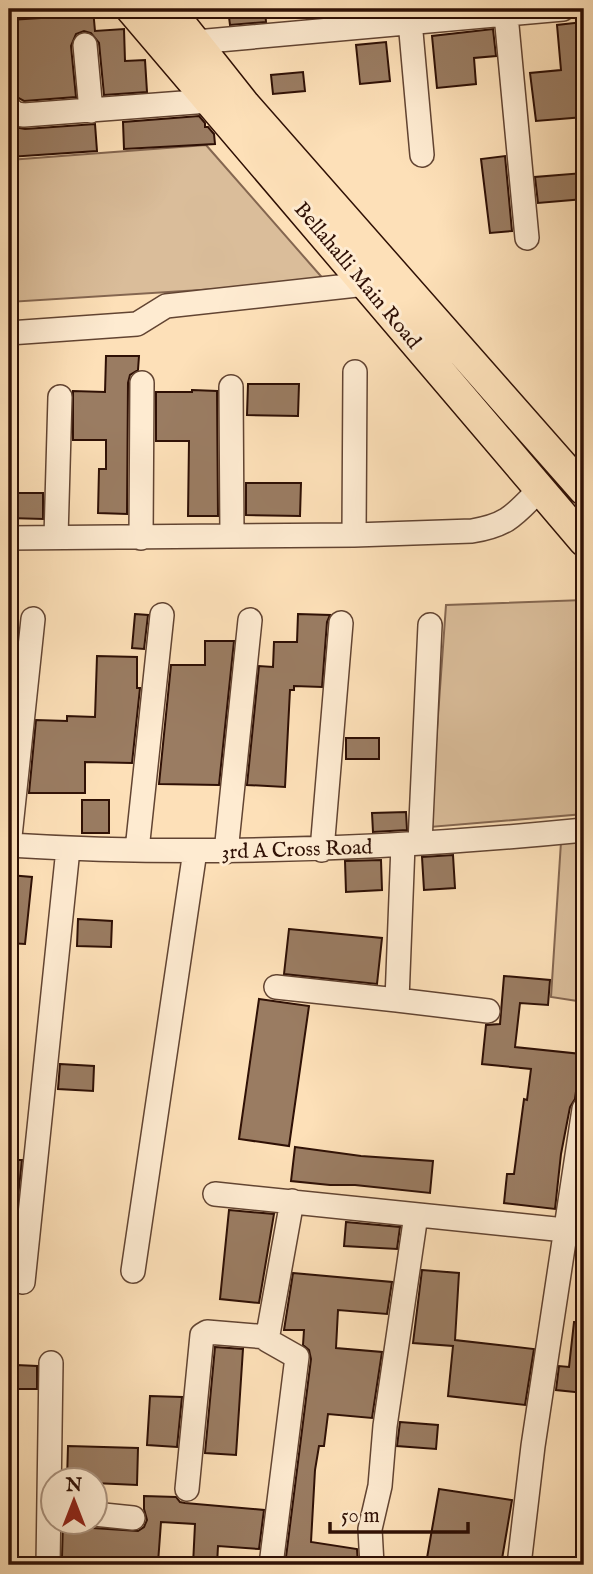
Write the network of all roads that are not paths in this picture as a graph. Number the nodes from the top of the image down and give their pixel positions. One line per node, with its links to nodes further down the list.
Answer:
1 (131, 9): 8 (main road, Bellahalli Main Road)
2 (169, 9): 6 (main road, Bellahalli Main Road)
3 (563, 9): 4 (street)
4 (506, 15): 5 (street); 12 (street)
5 (410, 21): 6 (street); 11 (street)
6 (197, 42): 20 (main road, Bellahalli Main Road)
7 (85, 45): 10 (street)
8 (209, 101): 10 (street); 13 (main road, Bellahalli Main Road)
9 (9, 108): 10 (street)
10 (91, 111)
11 (422, 155)
12 (527, 238)
13 (366, 284): 14 (street); 19 (main road, Bellahalli Main Road)
14 (9, 333)
15 (355, 372): 21 (street)
16 (142, 383): 25 (street)
17 (230, 387): 22 (street)
18 (60, 397): 23 (street)
19 (540, 489): 21 (street); 26 (main road, Bellahalli Main Road)
20 (584, 490)
21 (354, 535): 22 (street)
22 (232, 536): 25 (street)
23 (56, 537): 24 (street); 25 (street)
24 (9, 538)
25 (141, 538)
26 (584, 541)
27 (162, 615): 36 (street)
28 (33, 619): 34 (street)
29 (250, 620): 39 (street)
30 (341, 623): 37 (street)
31 (430, 625): 33 (street)
32 (584, 830): 33 (street, 3rd A Cross Road)
33 (412, 844): 37 (street, 3rd A Cross Road); 41 (street)
34 (9, 845): 35 (street, 3rd A Cross Road)
35 (68, 849): 36 (street, 3rd A Cross Road); 49 (street)
36 (137, 850): 38 (street, 3rd A Cross Road)
37 (322, 850): 39 (street, 3rd A Cross Road)
38 (195, 851): 39 (street, 3rd A Cross Road); 48 (street)
39 (226, 852)
40 (276, 987): 41 (street)
41 (397, 1000): 42 (street)
42 (488, 1011)
43 (584, 1109): 47 (street)
44 (215, 1194): 45 (street)
45 (292, 1201): 46 (street); 50 (street)
46 (416, 1215): 47 (street); 59 (street)
47 (574, 1231): 60 (street)
48 (133, 1272)
49 (23, 1282)
50 (268, 1337): 53 (street); 58 (street)
51 (51, 1363): 52 (street)
52 (51, 1466)
53 (187, 1489)
54 (108, 1515): 55 (street)
55 (133, 1518)
56 (50, 1536): 57 (street)
57 (48, 1565)
58 (271, 1565)
59 (372, 1565)
60 (519, 1565)

